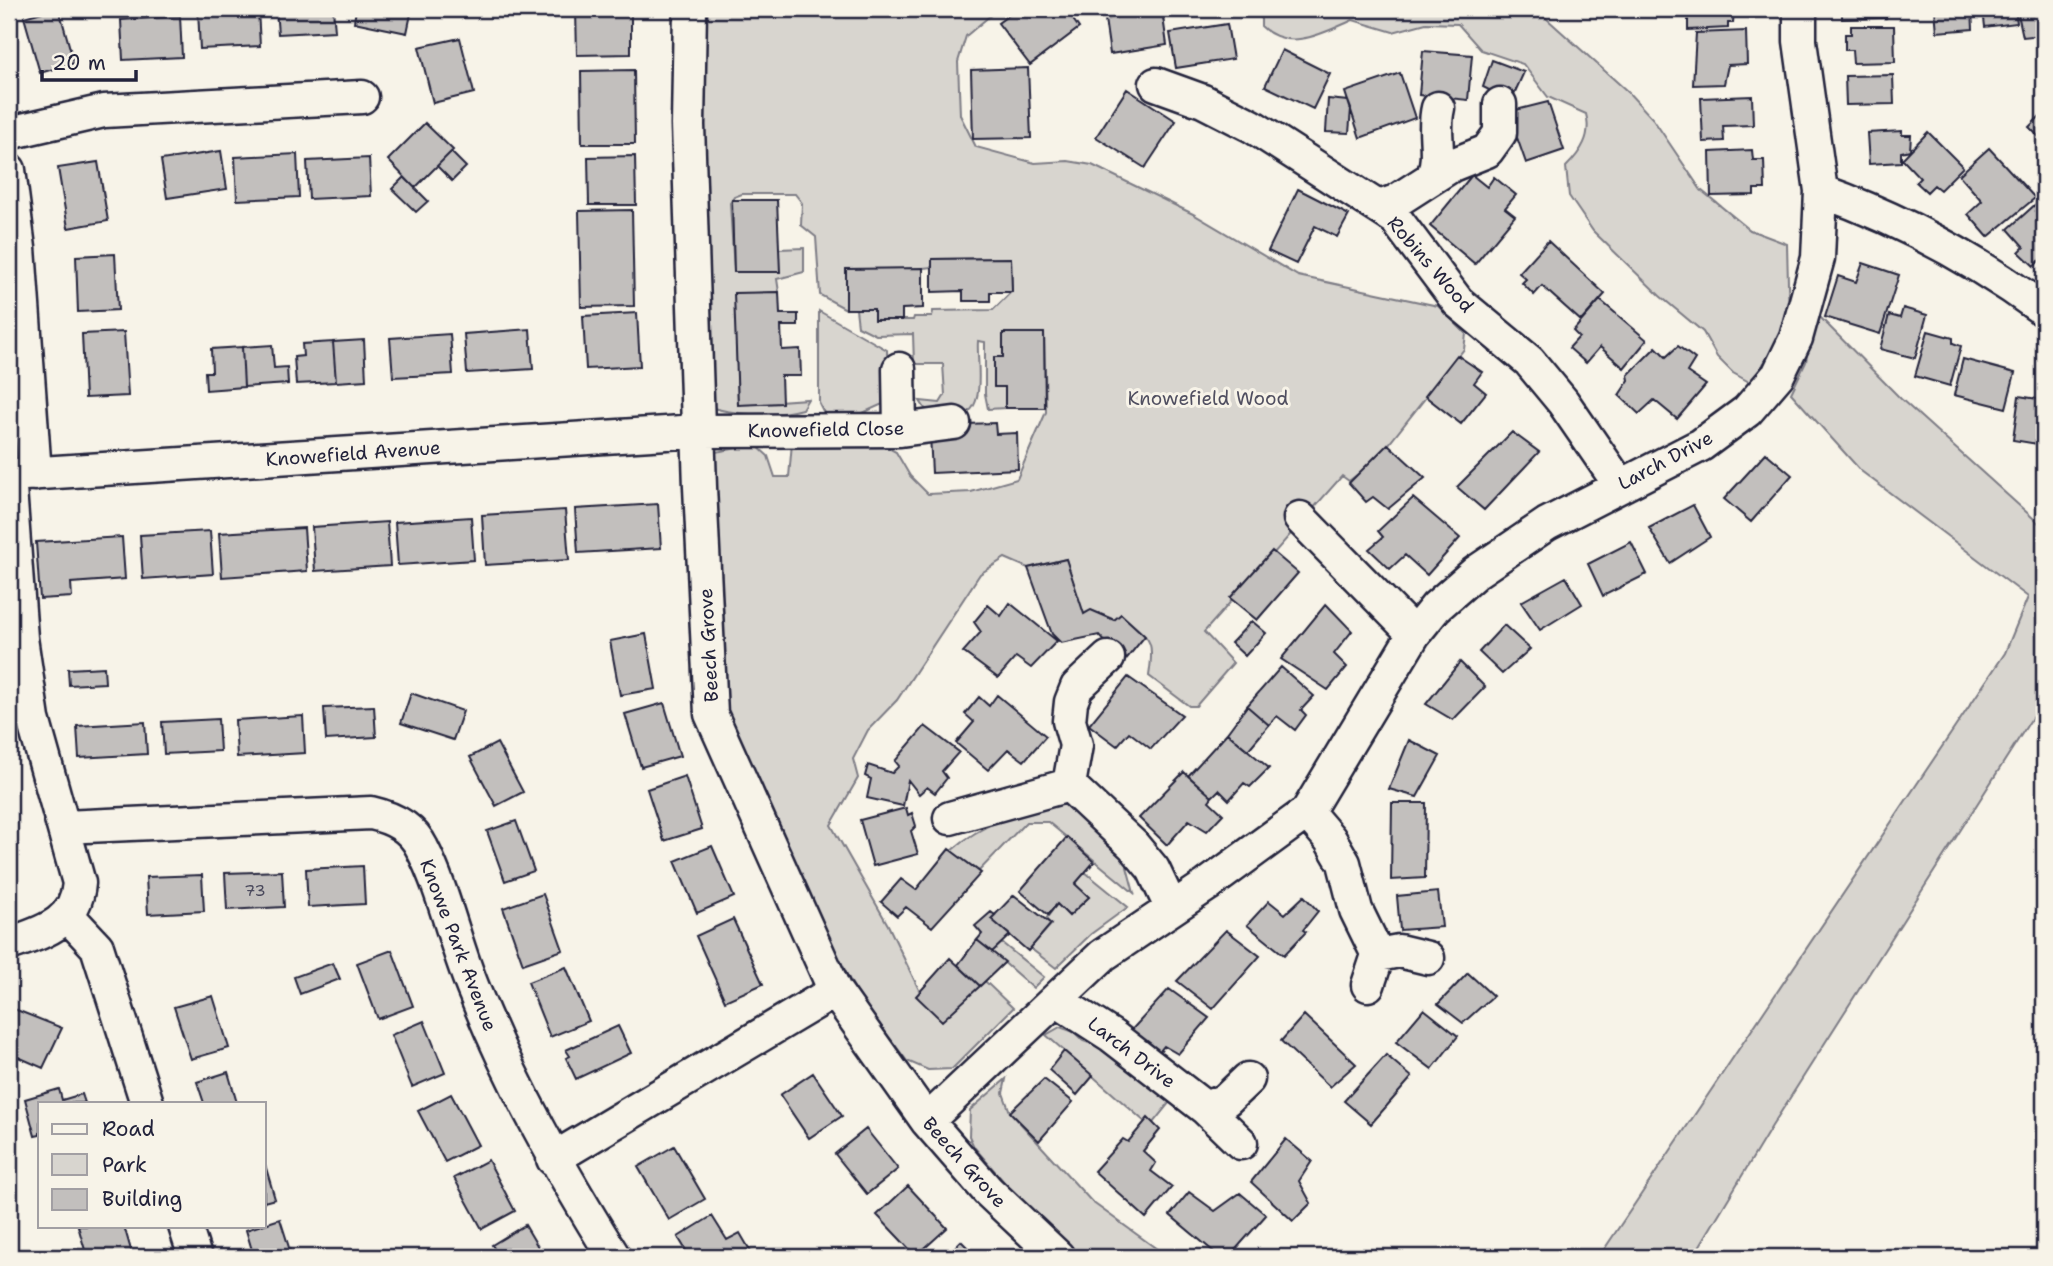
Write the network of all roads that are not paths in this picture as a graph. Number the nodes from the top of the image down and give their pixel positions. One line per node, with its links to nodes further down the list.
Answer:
1 (690, 9): 16 (street, Beech Grove)
2 (1800, 9): 10 (street, Larch Drive)
3 (1156, 83): 11 (street, Robins Wood)
4 (362, 97): 7 (street)
5 (1500, 104): 9 (street)
6 (1438, 108): 9 (street)
7 (9, 133)
8 (9, 170): 17 (street)
9 (1433, 176): 11 (street)
10 (1821, 191): 12 (street); 18 (street, Larch Drive)
11 (1379, 207): 18 (street, Robins Wood)
12 (2044, 310)
13 (899, 369): 15 (street)
14 (954, 424): 15 (street, Knowefield Close)
15 (900, 430): 16 (street, Knowefield Close)
16 (698, 431): 17 (street, Knowefield Avenue); 32 (street, Beech Grove)
17 (18, 475): 25 (street)
18 (1620, 485): 20 (street, Larch Drive)
19 (1300, 518): 20 (street)
20 (1414, 634): 23 (street, Larch Drive)
21 (1108, 658): 22 (street)
22 (1069, 785): 24 (street); 26 (street)
23 (1307, 812): 26 (street, Larch Drive); 29 (street)
24 (950, 818)
25 (64, 827): 27 (street); 39 (street, Knowe Park Avenue)
26 (1171, 906): 33 (street, Larch Drive)
27 (68, 916): 28 (street); 35 (street)
28 (9, 944)
29 (1378, 955): 30 (street); 31 (street)
30 (1428, 958)
31 (1368, 985)
32 (835, 990): 37 (street, Beech Grove); 39 (street)
33 (1056, 1000): 36 (street, Larch Drive); 37 (street, Larch Drive)
34 (1248, 1079): 36 (street)
35 (147, 1102)
36 (1205, 1108): 38 (street, Larch Drive)
37 (927, 1121): 43 (street, Beech Grove)
38 (1241, 1143)
39 (553, 1159): 42 (street, Knowe Park Avenue)
40 (187, 1228): 41 (street)
41 (195, 1257)
42 (614, 1257)
43 (1058, 1257)

